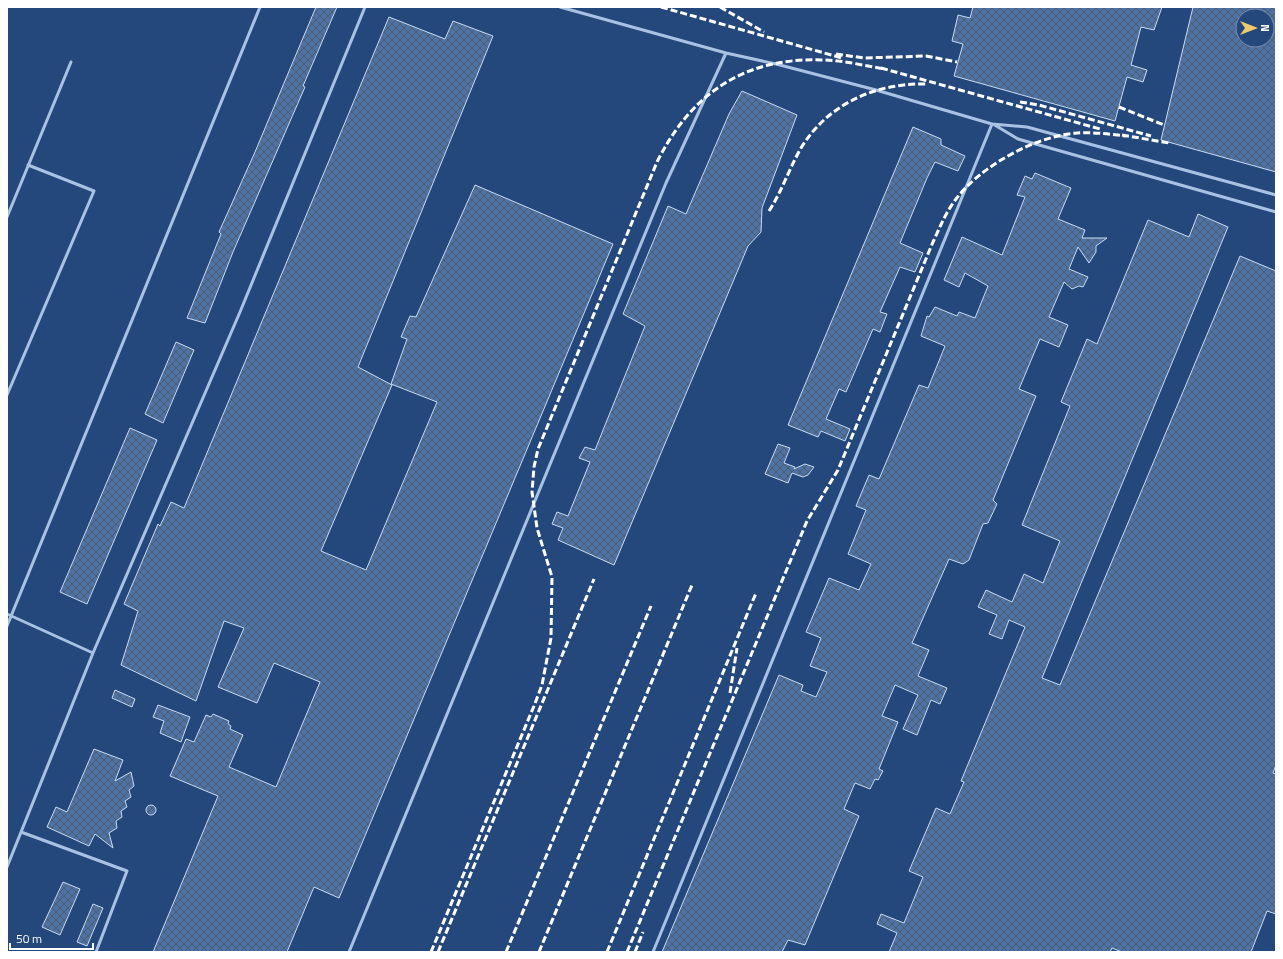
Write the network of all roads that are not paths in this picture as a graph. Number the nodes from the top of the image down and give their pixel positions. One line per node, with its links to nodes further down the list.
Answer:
1 (260, 7): 13 (lane)
2 (365, 7): 15 (lane)
3 (560, 7): 4 (lane)
4 (726, 53): 6 (lane); 19 (lane)
5 (71, 62): 7 (lane)
6 (992, 124): 8 (lane); 9 (lane); 20 (lane)
7 (28, 165): 10 (lane); 11 (lane)
8 (1276, 195)
9 (1276, 212)
10 (7, 217)
11 (7, 394)
12 (7, 614): 13 (lane)
13 (11, 616): 14 (lane); 15 (lane)
14 (7, 626)
15 (93, 653): 16 (lane)
16 (21, 832): 17 (lane); 18 (lane)
17 (7, 867)
18 (96, 952)
19 (349, 952)
20 (653, 952)

